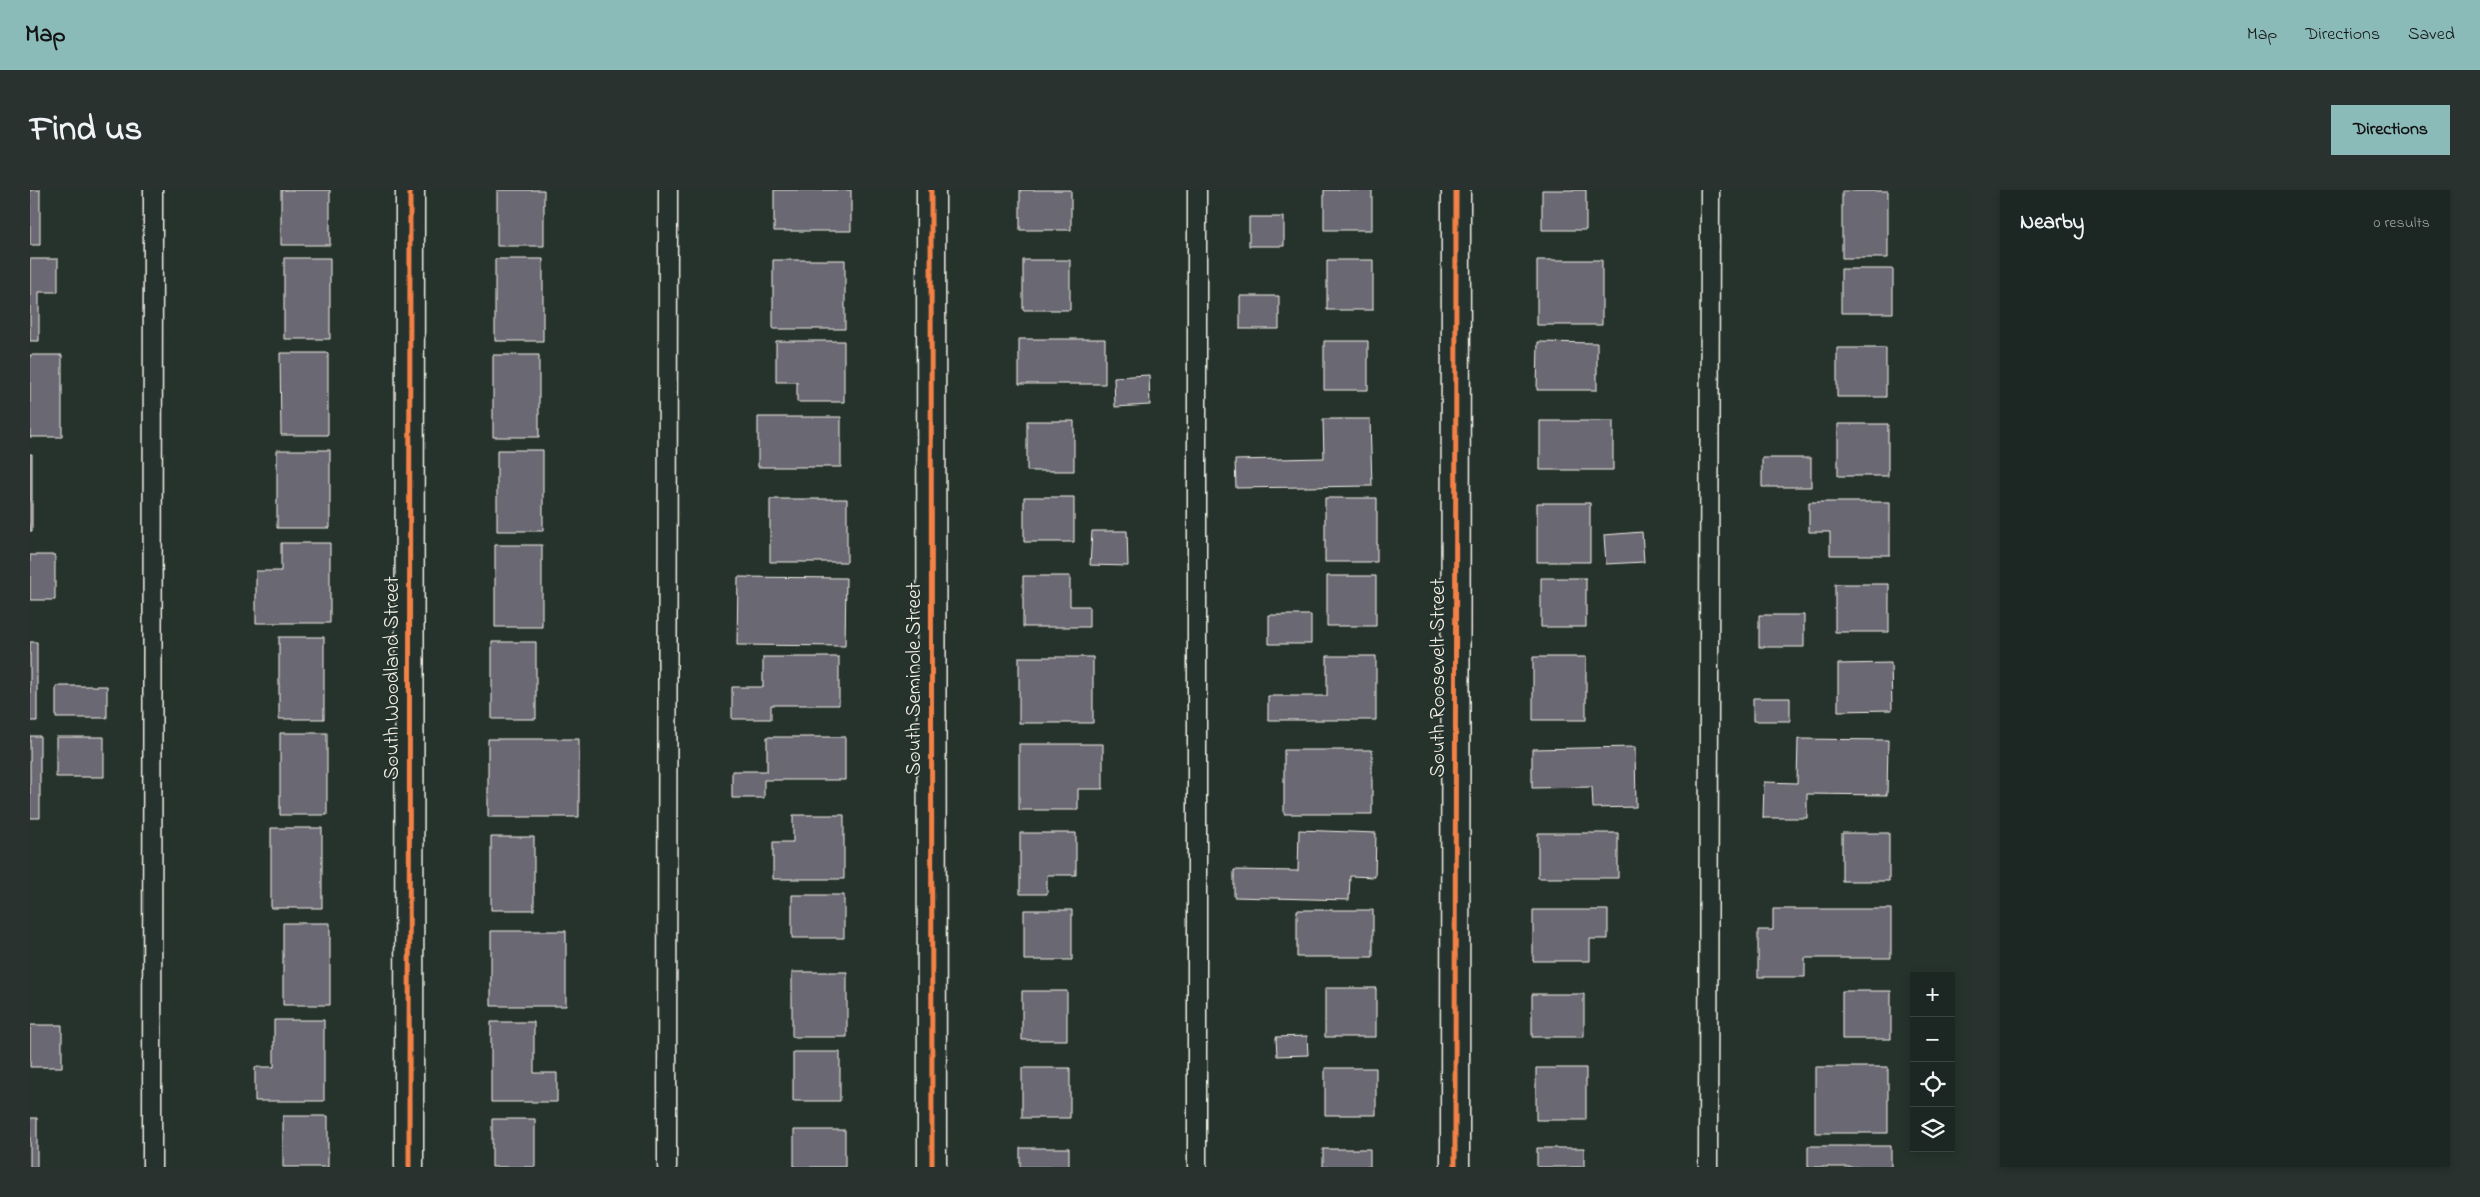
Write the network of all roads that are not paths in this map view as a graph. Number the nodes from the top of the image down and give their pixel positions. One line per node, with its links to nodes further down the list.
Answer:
1 (153, 190): 8 (lane)
2 (410, 190): 9 (street, South Woodland Street)
3 (668, 190): 10 (lane)
4 (932, 190): 11 (street, South Seminole Street)
5 (1197, 190): 12 (lane)
6 (1456, 190): 13 (street, South Roosevelt Street)
7 (1710, 190): 14 (lane)
8 (152, 1167)
9 (409, 1167)
10 (667, 1167)
11 (932, 1167)
12 (1197, 1167)
13 (1455, 1167)
14 (1708, 1167)

